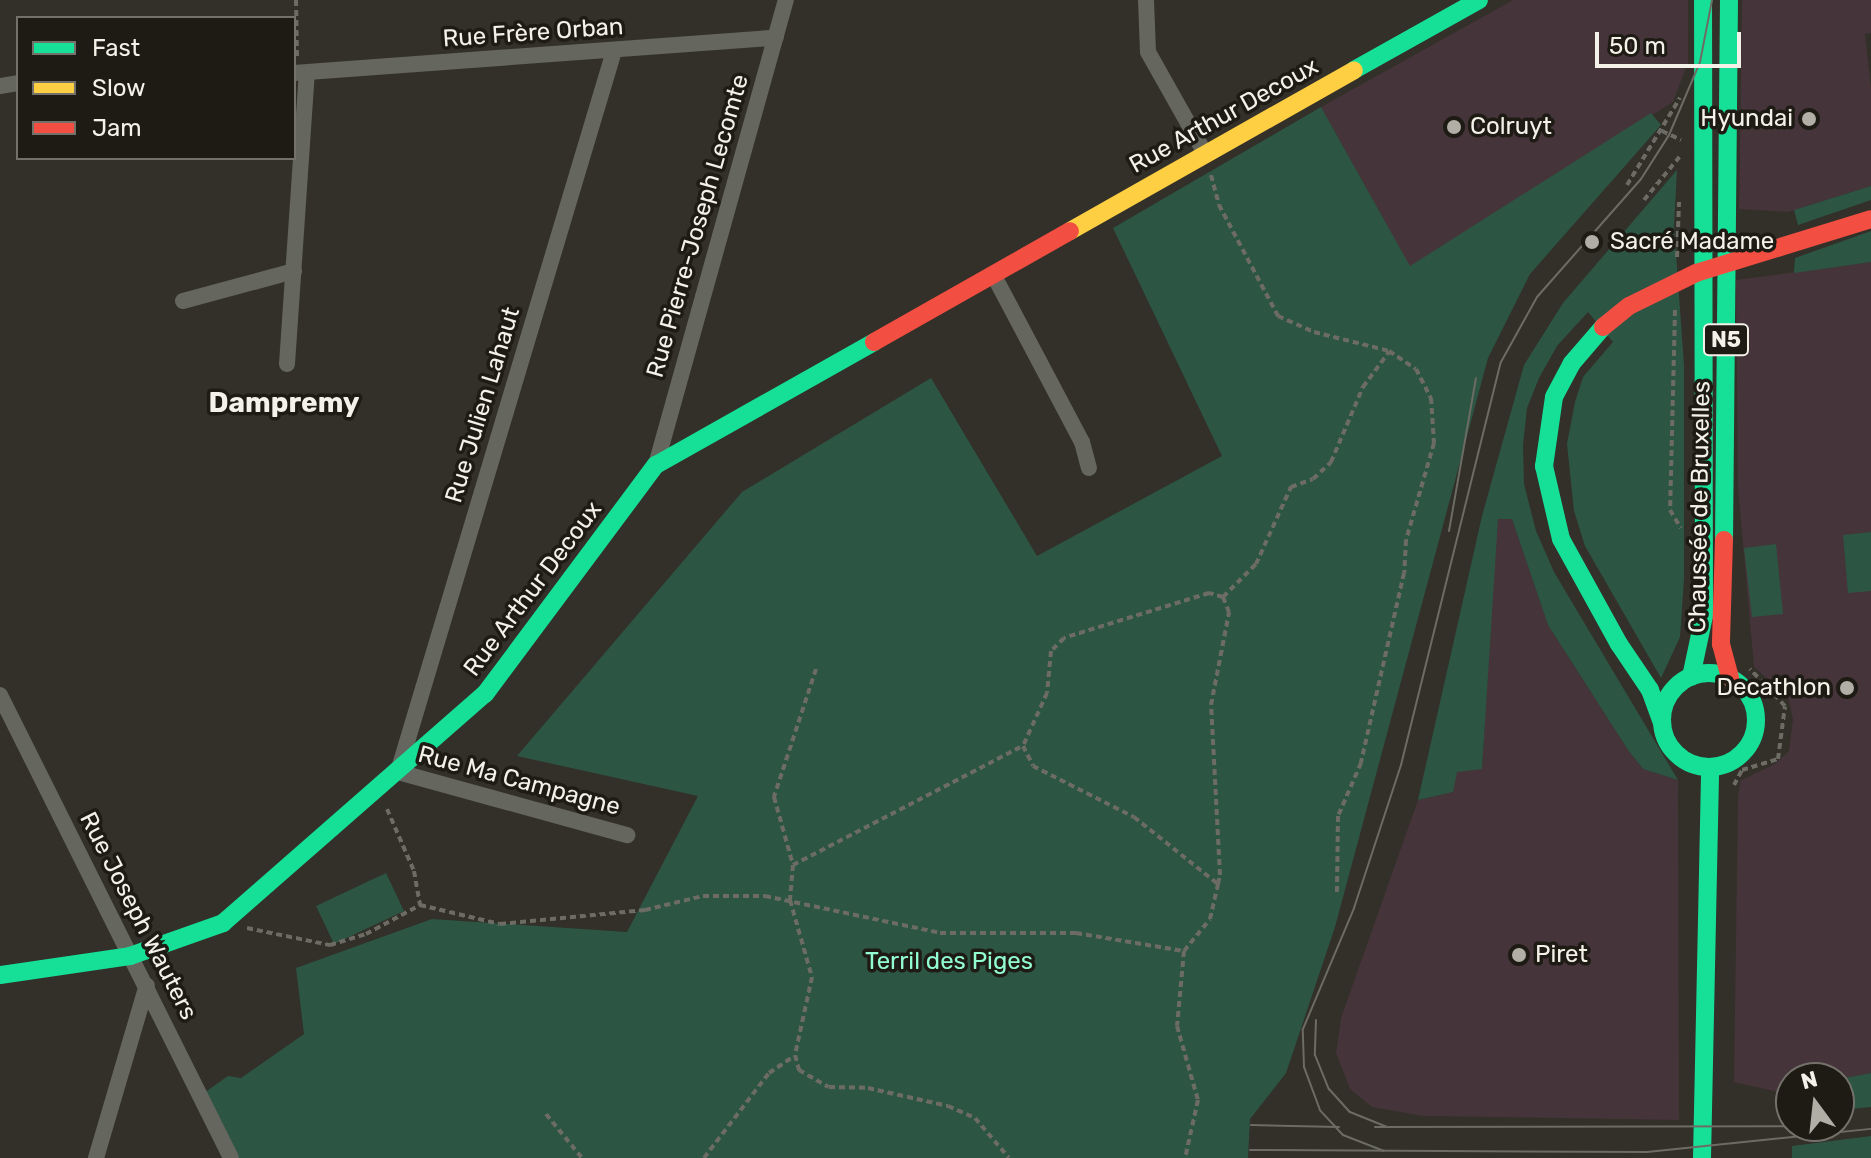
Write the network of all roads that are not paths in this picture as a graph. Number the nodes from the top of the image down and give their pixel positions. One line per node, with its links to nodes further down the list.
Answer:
1 (786, 0): 6 (street, Rue Pierre-Joseph Lecomte)
2 (1146, 0): 9 (street)
3 (1479, 0): 9 (main road, Rue Arthur Decoux)
4 (1703, 0): 17 (main road, Chaussée de Bruxelles / N5)
5 (1729, 0): 18 (main road, Chaussée de Bruxelles / N5)
6 (776, 38): 7 (street, Rue Frère Orban); 15 (street, Rue Pierre-Joseph Lecomte)
7 (614, 51): 8 (street, Rue Frère Orban); 22 (street, Rue Julien Lahaut)
8 (301, 73): 11 (street)
9 (1205, 153): 12 (main road, Rue Arthur Decoux)
10 (1871, 219): 20 (main road, bridge)
11 (294, 271): 13 (street); 14 (street)
12 (993, 274): 15 (main road, Rue Arthur Decoux); 16 (street)
13 (183, 301)
14 (287, 364)
15 (656, 465): 22 (main road, Rue Arthur Decoux)
16 (1089, 468)
17 (1691, 677): 18 (main road); 20 (main road)
18 (1730, 678): 21 (main road, Chaussée de Bruxelles / N5)
19 (1, 702): 24 (street, Rue Joseph Wauters)
20 (1661, 721): 21 (main road)
21 (1710, 767): 29 (main road)
22 (398, 772): 23 (street, Rue Ma Campagne); 24 (main road, Rue Arthur Decoux)
23 (627, 835)
24 (130, 956): 25 (main road, Rue Arthur Decoux); 26 (street, Rue Joseph Wauters)
25 (0, 975)
26 (147, 985): 27 (street); 28 (street, Rue Joseph Wauters)
27 (96, 1158)
28 (231, 1158)
29 (1702, 1158)

